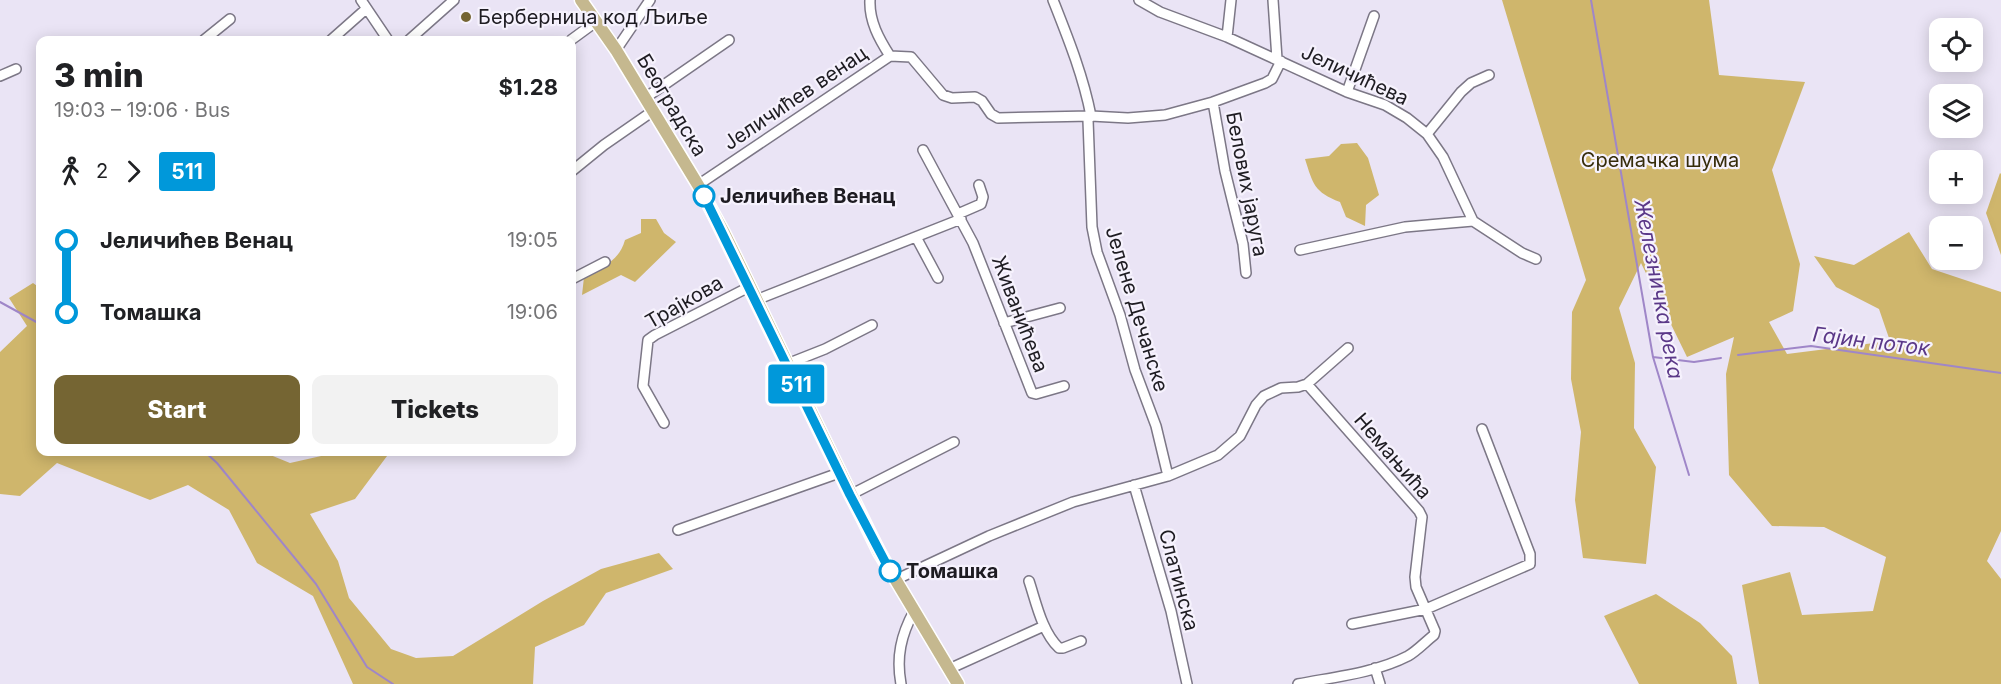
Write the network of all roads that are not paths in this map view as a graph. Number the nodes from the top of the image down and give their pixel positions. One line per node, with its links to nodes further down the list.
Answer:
1 (361, 0): 10 (street)
2 (454, 0): 17 (street)
3 (581, 0): 13 (main road, Београдска)
4 (650, 0): 21 (street)
5 (870, 0): 22 (street)
6 (1053, 0): 31 (street)
7 (1139, 0): 19 (street, Јеличићева)
8 (1231, 0): 19 (street)
9 (1273, 0): 23 (street)
10 (366, 9): 15 (street); 16 (street)
11 (1374, 16): 27 (street)
12 (230, 19): 14 (street)
13 (597, 21): 18 (street); 21 (main road, Београдска)
14 (210, 36)
15 (336, 36)
16 (385, 36)
17 (414, 36)
18 (576, 36)
19 (1227, 37): 23 (street, Јеличићева)
20 (729, 40): 28 (street)
21 (616, 50): 28 (main road, Београдска)
22 (890, 56): 31 (street, Јеличићев венац); 36 (street, Јеличићев венац)
23 (1279, 60): 27 (street, Јеличићева); 29 (street, Јеличићев венац)
24 (16, 69): 26 (street)
25 (1489, 75): 32 (street)
26 (0, 76)
27 (1347, 92): 32 (street, Јеличићева)
28 (645, 98): 30 (main road, Београдска)
29 (1212, 102): 31 (street, Јеличићев венац); 43 (street, Белових јаруга)
30 (653, 111): 34 (street); 36 (main road, Београдска)
31 (1091, 116): 59 (street, Јелене Дечанске)
32 (1427, 134): 38 (street, Јеличићева)
33 (923, 150): 37 (street, Живанићева)
34 (576, 168)
35 (979, 184): 37 (street)
36 (698, 185): 46 (main road, Београдска)
37 (960, 216): 39 (street); 49 (street, Живанићева)
38 (1473, 221): 40 (street); 41 (street)
39 (916, 237): 45 (street); 47 (street)
40 (1300, 250)
41 (1536, 258)
42 (605, 262): 44 (street)
43 (1246, 273)
44 (576, 277)
45 (938, 278)
46 (749, 286): 47 (main road, Београдска); 55 (street, Трајкова)
47 (756, 300): 52 (main road, Београдска)
48 (1060, 308): 49 (street)
49 (1004, 323): 54 (street, Живанићева)
50 (872, 325): 52 (street)
51 (1348, 348): 53 (street)
52 (787, 364): 58 (main road, Београдска)
53 (1307, 384): 59 (street); 65 (street, Немањића)
54 (1064, 386)
55 (664, 423)
56 (1482, 429): 65 (street)
57 (954, 442): 61 (street)
58 (839, 473): 61 (main road, Београдска); 62 (street)
59 (1168, 476): 60 (street)
60 (1134, 485): 63 (street); 74 (street, Слатинска)
61 (850, 495): 63 (main road, Београдска)
62 (678, 530)
63 (895, 580): 66 (main road, Београдска)
64 (1029, 581): 68 (street)
65 (1426, 609): 67 (street); 70 (street, Немањића)
66 (914, 611): 71 (main road, Београдска); 72 (street)
67 (1352, 624)
68 (1044, 626): 69 (street); 71 (street)
69 (1081, 641)
70 (1375, 668): 75 (street); 76 (street)
71 (950, 669): 73 (main road, Београдска)
72 (901, 684)
73 (957, 684)
74 (1187, 684)
75 (1298, 684)
76 (1380, 684)

